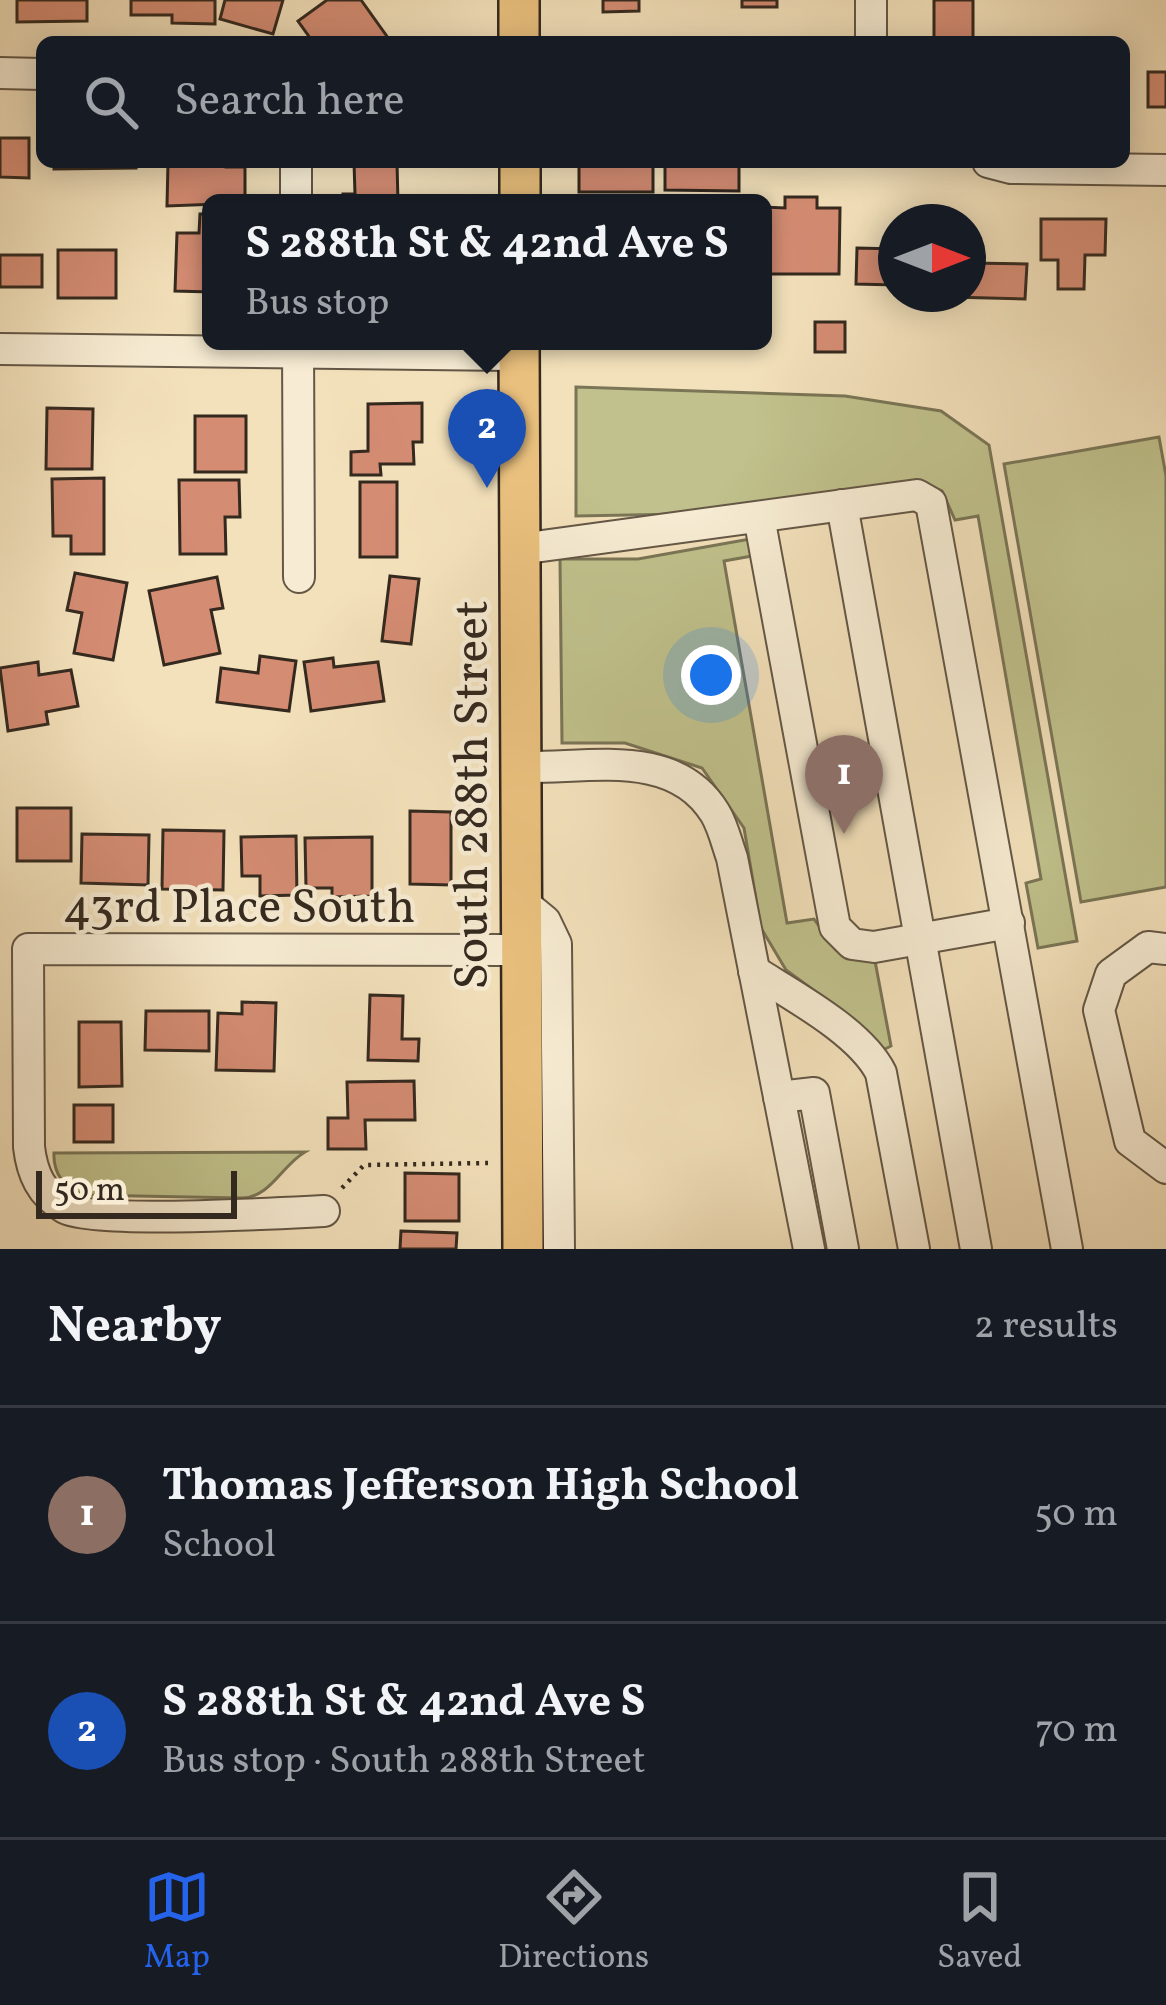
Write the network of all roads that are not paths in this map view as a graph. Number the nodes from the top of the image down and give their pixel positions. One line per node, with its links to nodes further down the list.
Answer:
1 (518, 0): 3 (main road)
2 (871, 0): 4 (street)
3 (519, 36)
4 (871, 36)
5 (0, 73): 6 (street)
6 (36, 74)
7 (1011, 168): 8 (street)
8 (1166, 170)
9 (202, 348): 10 (street)
10 (0, 349)
11 (298, 350): 16 (street)
12 (519, 350): 15 (main road, South 288th Street)
13 (842, 505): 14 (street); 19 (street); 20 (street)
14 (759, 517): 15 (street); 20 (street)
15 (520, 549): 17 (main road, South 288th Street)
16 (299, 577)
17 (520, 767): 18 (main road, South 288th Street); 23 (street)
18 (521, 902): 22 (main road, South 288th Street); 28 (street)
19 (1009, 923): 20 (street); 33 (street)
20 (920, 938): 32 (street)
21 (1166, 949): 25 (street)
22 (521, 950): 26 (street, 43rd Place South); 27 (main road, South 288th Street)
23 (754, 971): 24 (street); 31 (street)
24 (779, 1097): 29 (street); 30 (street)
25 (1166, 1168)
26 (324, 1210)
27 (523, 1249)
28 (559, 1249)
29 (808, 1249)
30 (842, 1249)
31 (914, 1249)
32 (976, 1249)
33 (1067, 1249)

